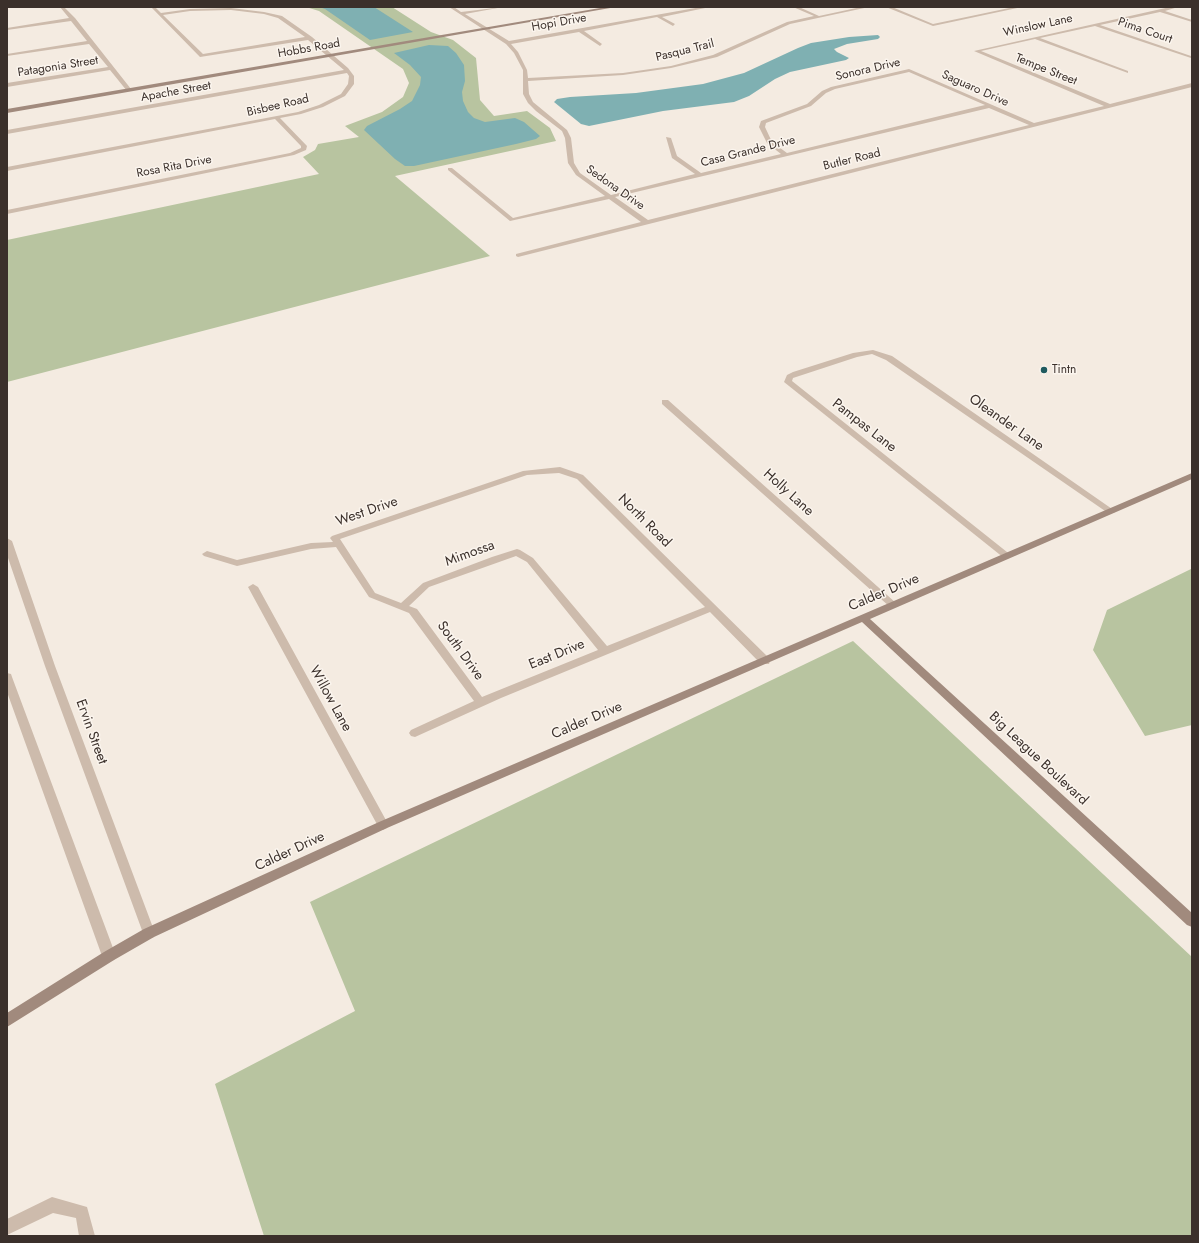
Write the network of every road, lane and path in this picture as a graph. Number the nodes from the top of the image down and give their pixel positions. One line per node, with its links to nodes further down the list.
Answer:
1 (62, 7): 19 (street)
2 (153, 7): 15 (street)
3 (451, 7): 16 (street, Sedona Drive)
4 (501, 7): 16 (street)
5 (596, 7): 23 (street, Hobbs Road)
6 (614, 7): 23 (street, Hobbs Road)
7 (708, 7): 17 (street, Hopi Drive)
8 (796, 7): 18 (street)
9 (867, 7): 18 (street, Pasqua Trail)
10 (888, 7): 11 (street)
11 (1020, 7)
12 (1149, 7): 14 (street)
13 (1176, 7): 14 (street, Winslow Lane)
14 (1160, 10): 20 (street); 21 (street, Winslow Lane)
15 (160, 14): 26 (street); 26 (street)
16 (461, 14): 23 (street, Sedona Drive)
17 (658, 16): 22 (street); 25 (street, Hopi Drive)
18 (817, 16): 39 (street, Pasqua Trail)
19 (73, 20): 24 (street); 28 (street)
20 (1192, 21)
21 (1095, 24): 27 (street, Winslow Lane); 34 (street, Pima Court)
22 (673, 25)
23 (484, 28): 29 (street, Sedona Drive); 32 (street, Hobbs Road)
24 (7, 29)
25 (580, 30): 29 (street, Hopi Drive); 30 (street)
26 (310, 38): 32 (street)
27 (1035, 38): 31 (street, Winslow Lane); 38 (street)
28 (91, 42): 33 (street); 35 (street)
29 (508, 43): 39 (street, Sedona Drive)
30 (600, 45)
31 (976, 51): 44 (street, Tempe Street)
32 (329, 54): 37 (street); 42 (street, Hobbs Road)
33 (7, 55)
34 (1189, 57)
35 (112, 68): 40 (street, Patagonia Street); 42 (street)
36 (909, 70): 43 (street, Saguaro Drive); 51 (street, Sonora Drive)
37 (348, 71): 47 (street, Bisbee Road); 49 (street, Apache Street)
38 (1126, 72)
39 (526, 80): 55 (street, Sedona Drive)
40 (7, 85)
41 (1192, 85): 44 (street, Butler Road)
42 (128, 89): 45 (street, Hobbs Road); 46 (street, Hobbs Road)
43 (989, 106): 48 (street, Saguaro Drive); 51 (street, Casa Grande Drive)
44 (1110, 106): 48 (street, Butler Road)
45 (7, 108)
46 (7, 111)
47 (277, 118): 52 (street, Bisbee Road); 56 (street, Rosa Rita Drive)
48 (1034, 125): 57 (street, Butler Road)
49 (7, 132)
50 (668, 138): 54 (street)
51 (786, 154): 54 (street, Casa Grande Drive)
52 (7, 169)
53 (450, 169): 55 (street, Casa Grande Drive)
54 (700, 175): 55 (street, Casa Grande Drive)
55 (610, 197): 57 (street, Sedona Drive)
56 (7, 212)
57 (647, 223): 58 (street, Butler Road)
58 (518, 255)
59 (886, 357): 63 (street, Oleander Lane); 67 (street, Pampas Lane)
60 (664, 402): 69 (street, Holly Lane)
61 (1192, 476): 63 (street, Calder Drive)
62 (476, 490): 65 (street, West Drive); 71 (street, North Road)
63 (1111, 511): 67 (street, Calder Drive)
64 (7, 541): 80 (street, Ervin Street)
65 (339, 544): 66 (street, West Drive); 70 (street)
66 (207, 554)
67 (1007, 556): 69 (street, Calder Drive)
68 (253, 587): 78 (street, Willow Lane)
69 (894, 605): 72 (street, Calder Drive)
70 (402, 606): 73 (street, Mimossa); 76 (street, South Drive)
71 (711, 608): 73 (street, East Drive); 74 (street, North Road)
72 (863, 618): 74 (street, Calder Drive); 79 (street, Big League Boulevard)
73 (605, 651): 76 (street, East Drive)
74 (765, 660): 78 (street, Calder Drive)
75 (7, 677): 81 (street)
76 (497, 695): 77 (street, East Drive)
77 (415, 733)
78 (382, 825): 80 (street, Calder Drive)
79 (1192, 921)
80 (149, 933): 81 (street, Calder Drive)
81 (109, 956): 82 (street, Calder Drive)
82 (7, 1021)
83 (7, 1227): 84 (street)
84 (87, 1236)

